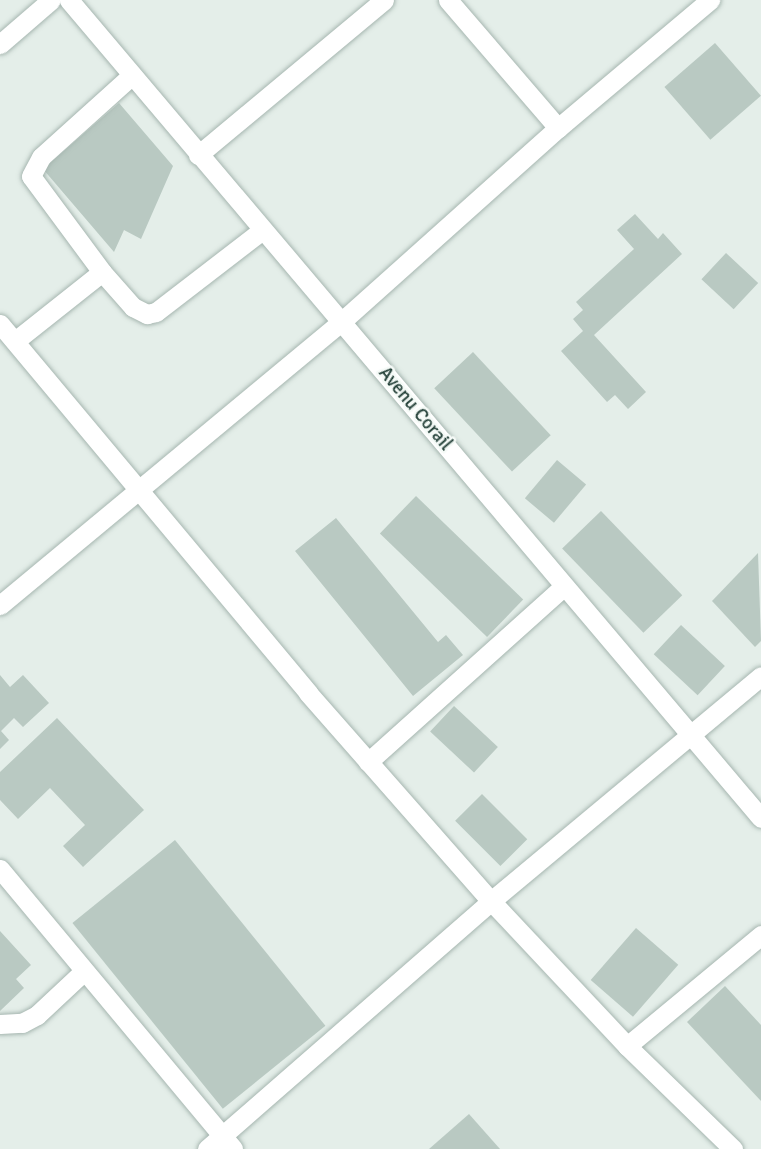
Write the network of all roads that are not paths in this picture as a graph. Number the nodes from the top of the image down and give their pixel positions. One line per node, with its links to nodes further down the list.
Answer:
1 (51, 0): 6 (street)
2 (69, 0): 7 (street, Avenu Corail)
3 (384, 0): 9 (street)
4 (448, 0): 8 (street)
5 (710, 0): 8 (street)
6 (0, 44)
7 (132, 75): 9 (street, Avenu Corail); 11 (street)
8 (558, 128): 12 (street)
9 (198, 155): 10 (street, Avenu Corail)
10 (261, 231): 11 (street); 12 (street, Avenu Corail)
11 (102, 271): 14 (street)
12 (341, 322): 15 (street); 16 (street, Avenu Corail)
13 (0, 324): 14 (street)
14 (15, 341): 15 (street)
15 (141, 489): 17 (street); 20 (street)
16 (564, 586): 19 (street, Avenu Corail); 20 (street)
17 (0, 605)
18 (761, 676): 19 (street)
19 (690, 735): 21 (street, Avenu Corail); 23 (street)
20 (368, 762): 23 (street)
21 (761, 817)
22 (0, 869): 25 (street)
23 (491, 901): 27 (street); 28 (street)
24 (761, 935): 27 (street)
25 (83, 972): 26 (street); 28 (street)
26 (0, 1024)
27 (627, 1046): 30 (street)
28 (228, 1142): 29 (street)
29 (207, 1149)
30 (733, 1149)

